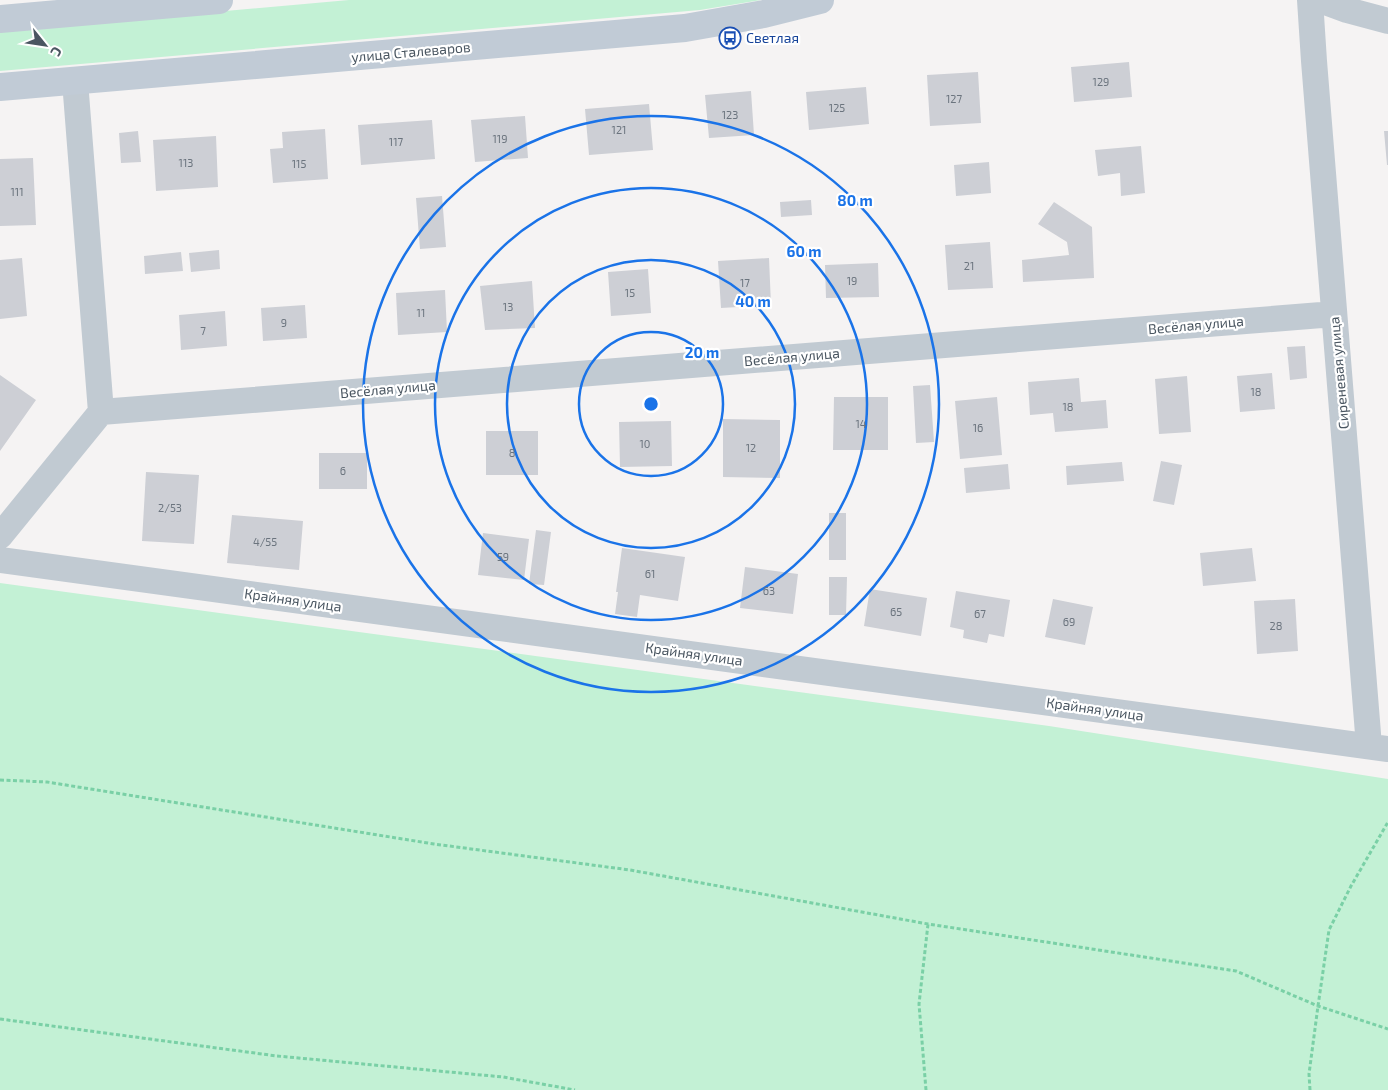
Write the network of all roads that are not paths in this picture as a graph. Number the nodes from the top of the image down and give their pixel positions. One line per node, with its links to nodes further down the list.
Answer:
1 (219, 0): 5 (main road)
2 (820, 0): 7 (main road, улица Сталеваров)
3 (1310, 0): 9 (street, Сиреневая улица)
4 (1320, 0): 6 (street)
5 (0, 19)
6 (1388, 21)
7 (75, 81): 8 (main road, улица Сталеваров); 10 (street)
8 (0, 87)
9 (1334, 314): 10 (street, Весёлая улица); 13 (street, Сиреневая улица)
10 (101, 412): 11 (street)
11 (0, 536)
12 (0, 560): 13 (street, Крайняя улица)
13 (1379, 747)

